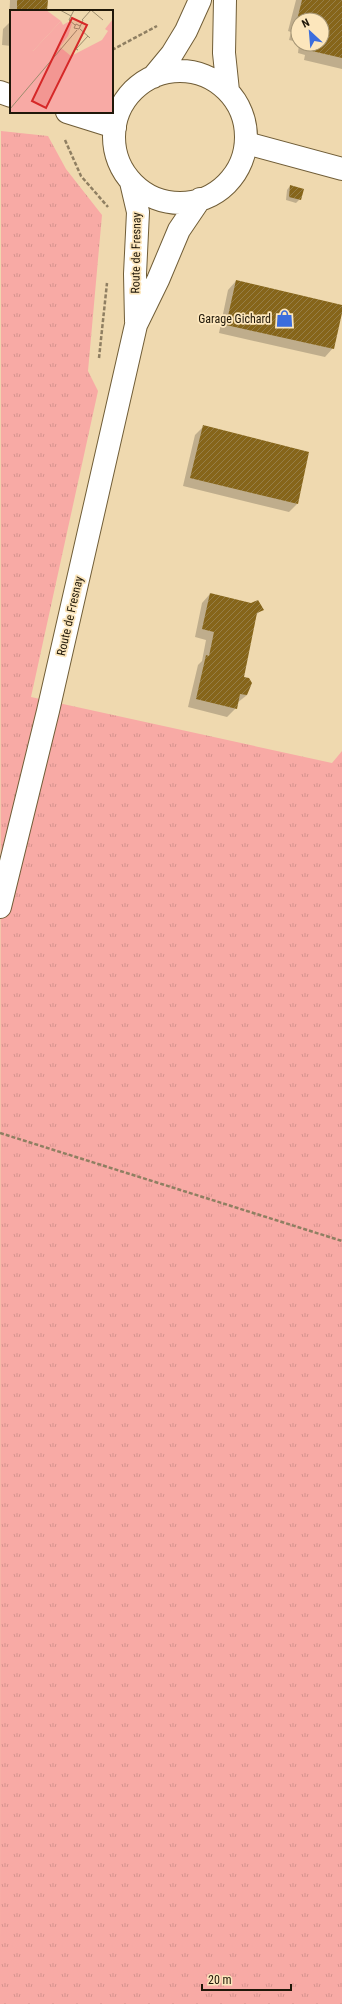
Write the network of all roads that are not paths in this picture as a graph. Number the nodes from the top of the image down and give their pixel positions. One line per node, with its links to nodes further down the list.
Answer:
1 (200, 0): 3 (street)
2 (225, 0): 4 (street)
3 (152, 77): 4 (street); 8 (street)
4 (228, 91): 9 (street)
5 (0, 92): 6 (street)
6 (10, 96)
7 (70, 113): 8 (street)
8 (115, 127): 11 (street)
9 (246, 143): 10 (street); 12 (street)
10 (342, 169)
11 (132, 182): 12 (street); 13 (street, Route de Fresnay)
12 (200, 199): 13 (street, Route de Fresnay)
13 (136, 325): 14 (street, Route de Fresnay)
14 (0, 907)

